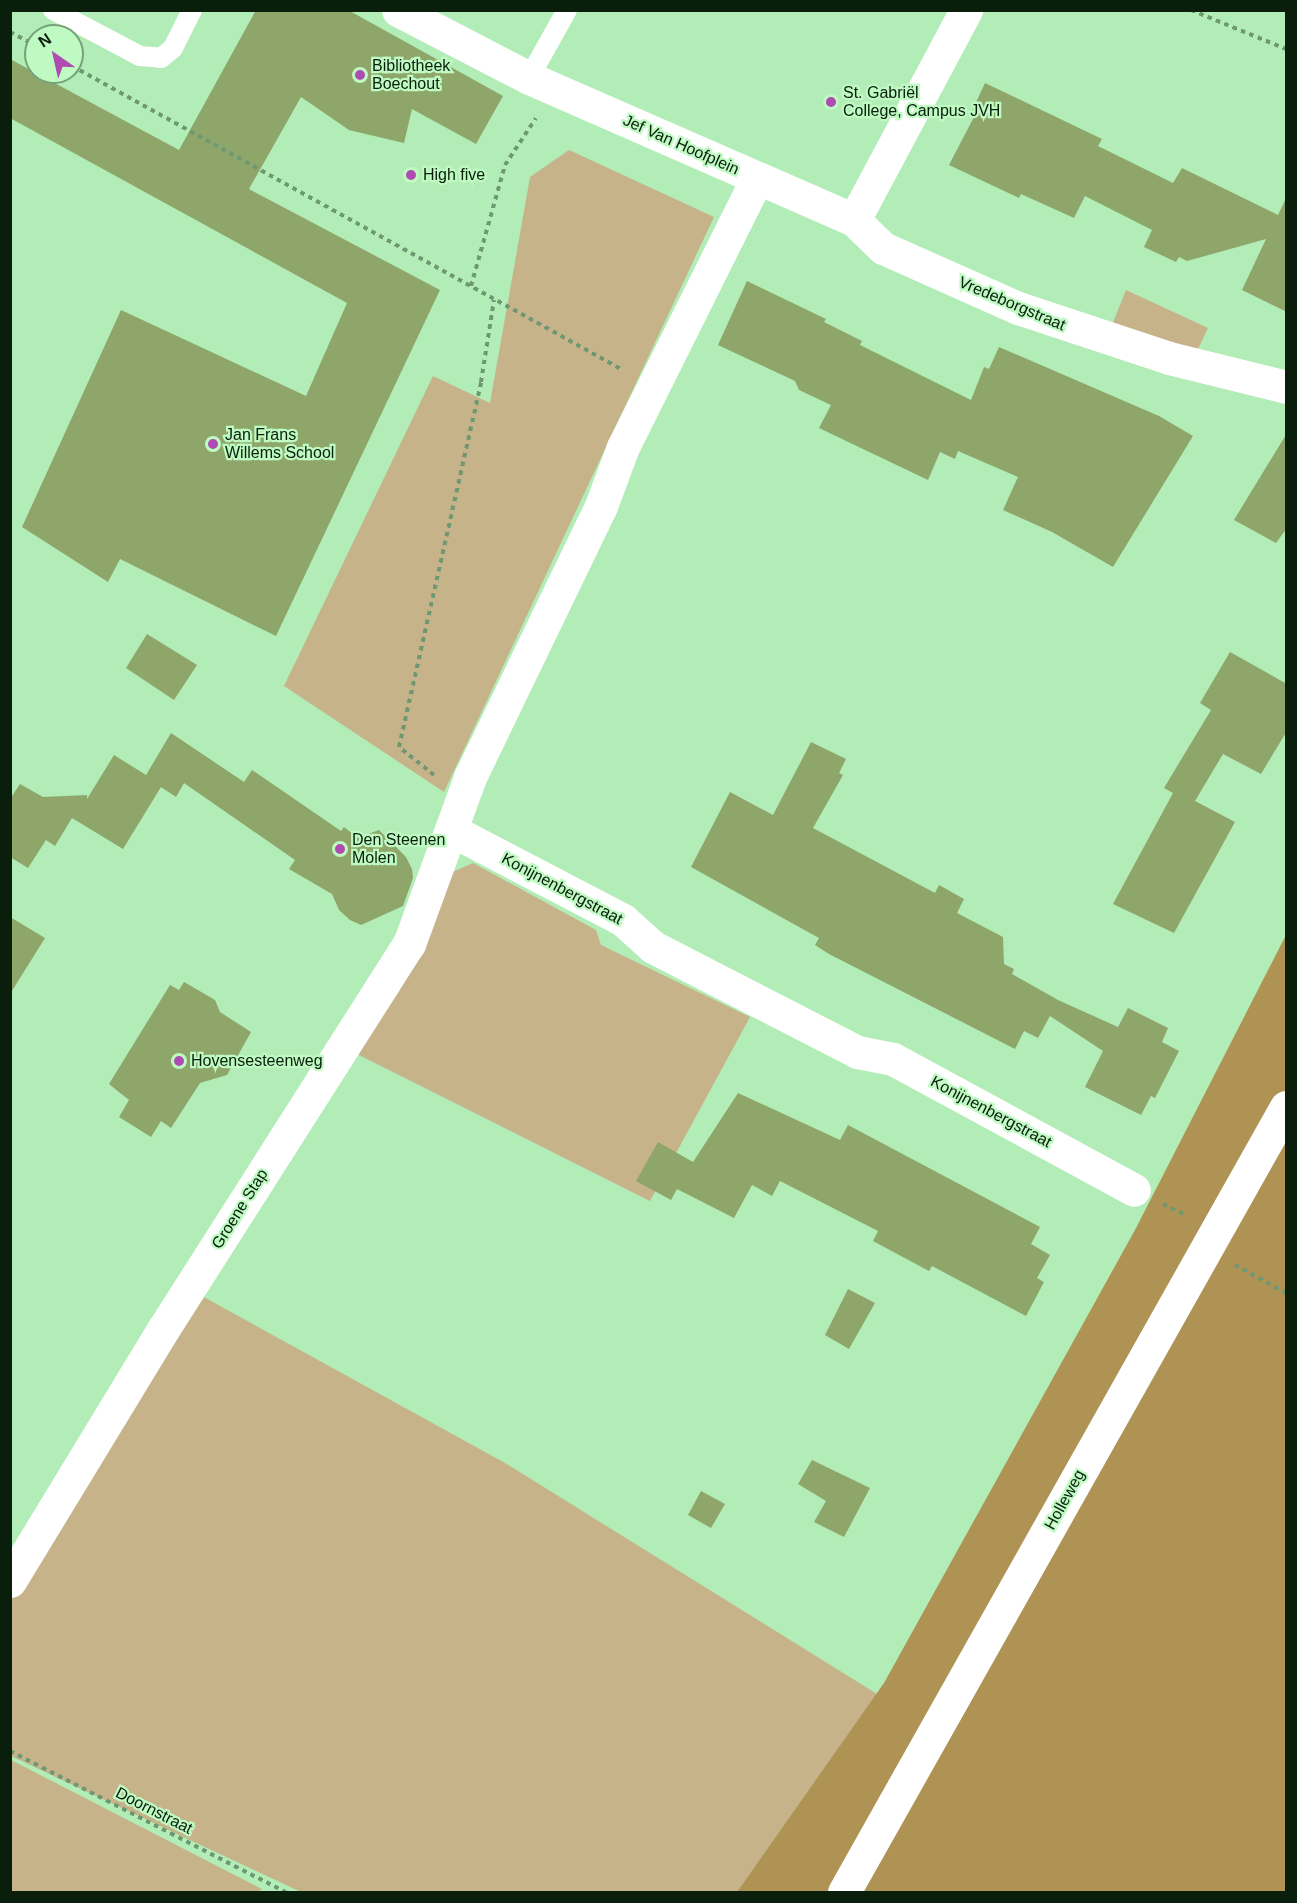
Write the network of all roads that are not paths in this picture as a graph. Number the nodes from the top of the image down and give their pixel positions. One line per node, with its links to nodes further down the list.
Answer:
1 (53, 10): 2 (lane)
2 (192, 10)
3 (567, 10): 6 (lane)
4 (966, 10): 8 (street)
5 (410, 13): 6 (street, Jef Van Hoofplein)
6 (542, 84): 7 (street, Jef Van Hoofplein)
7 (756, 180): 8 (street, Vredeborgstraat); 10 (street, Jef Van Hoofplein)
8 (854, 220): 9 (street, Vredeborgstraat)
9 (1287, 387)
10 (451, 830): 12 (street, Konijnenbergstraat); 13 (street, Groene Stap)
11 (1287, 1107): 14 (street, Holleweg)
12 (1134, 1190)
13 (10, 1581)
14 (844, 1893)

